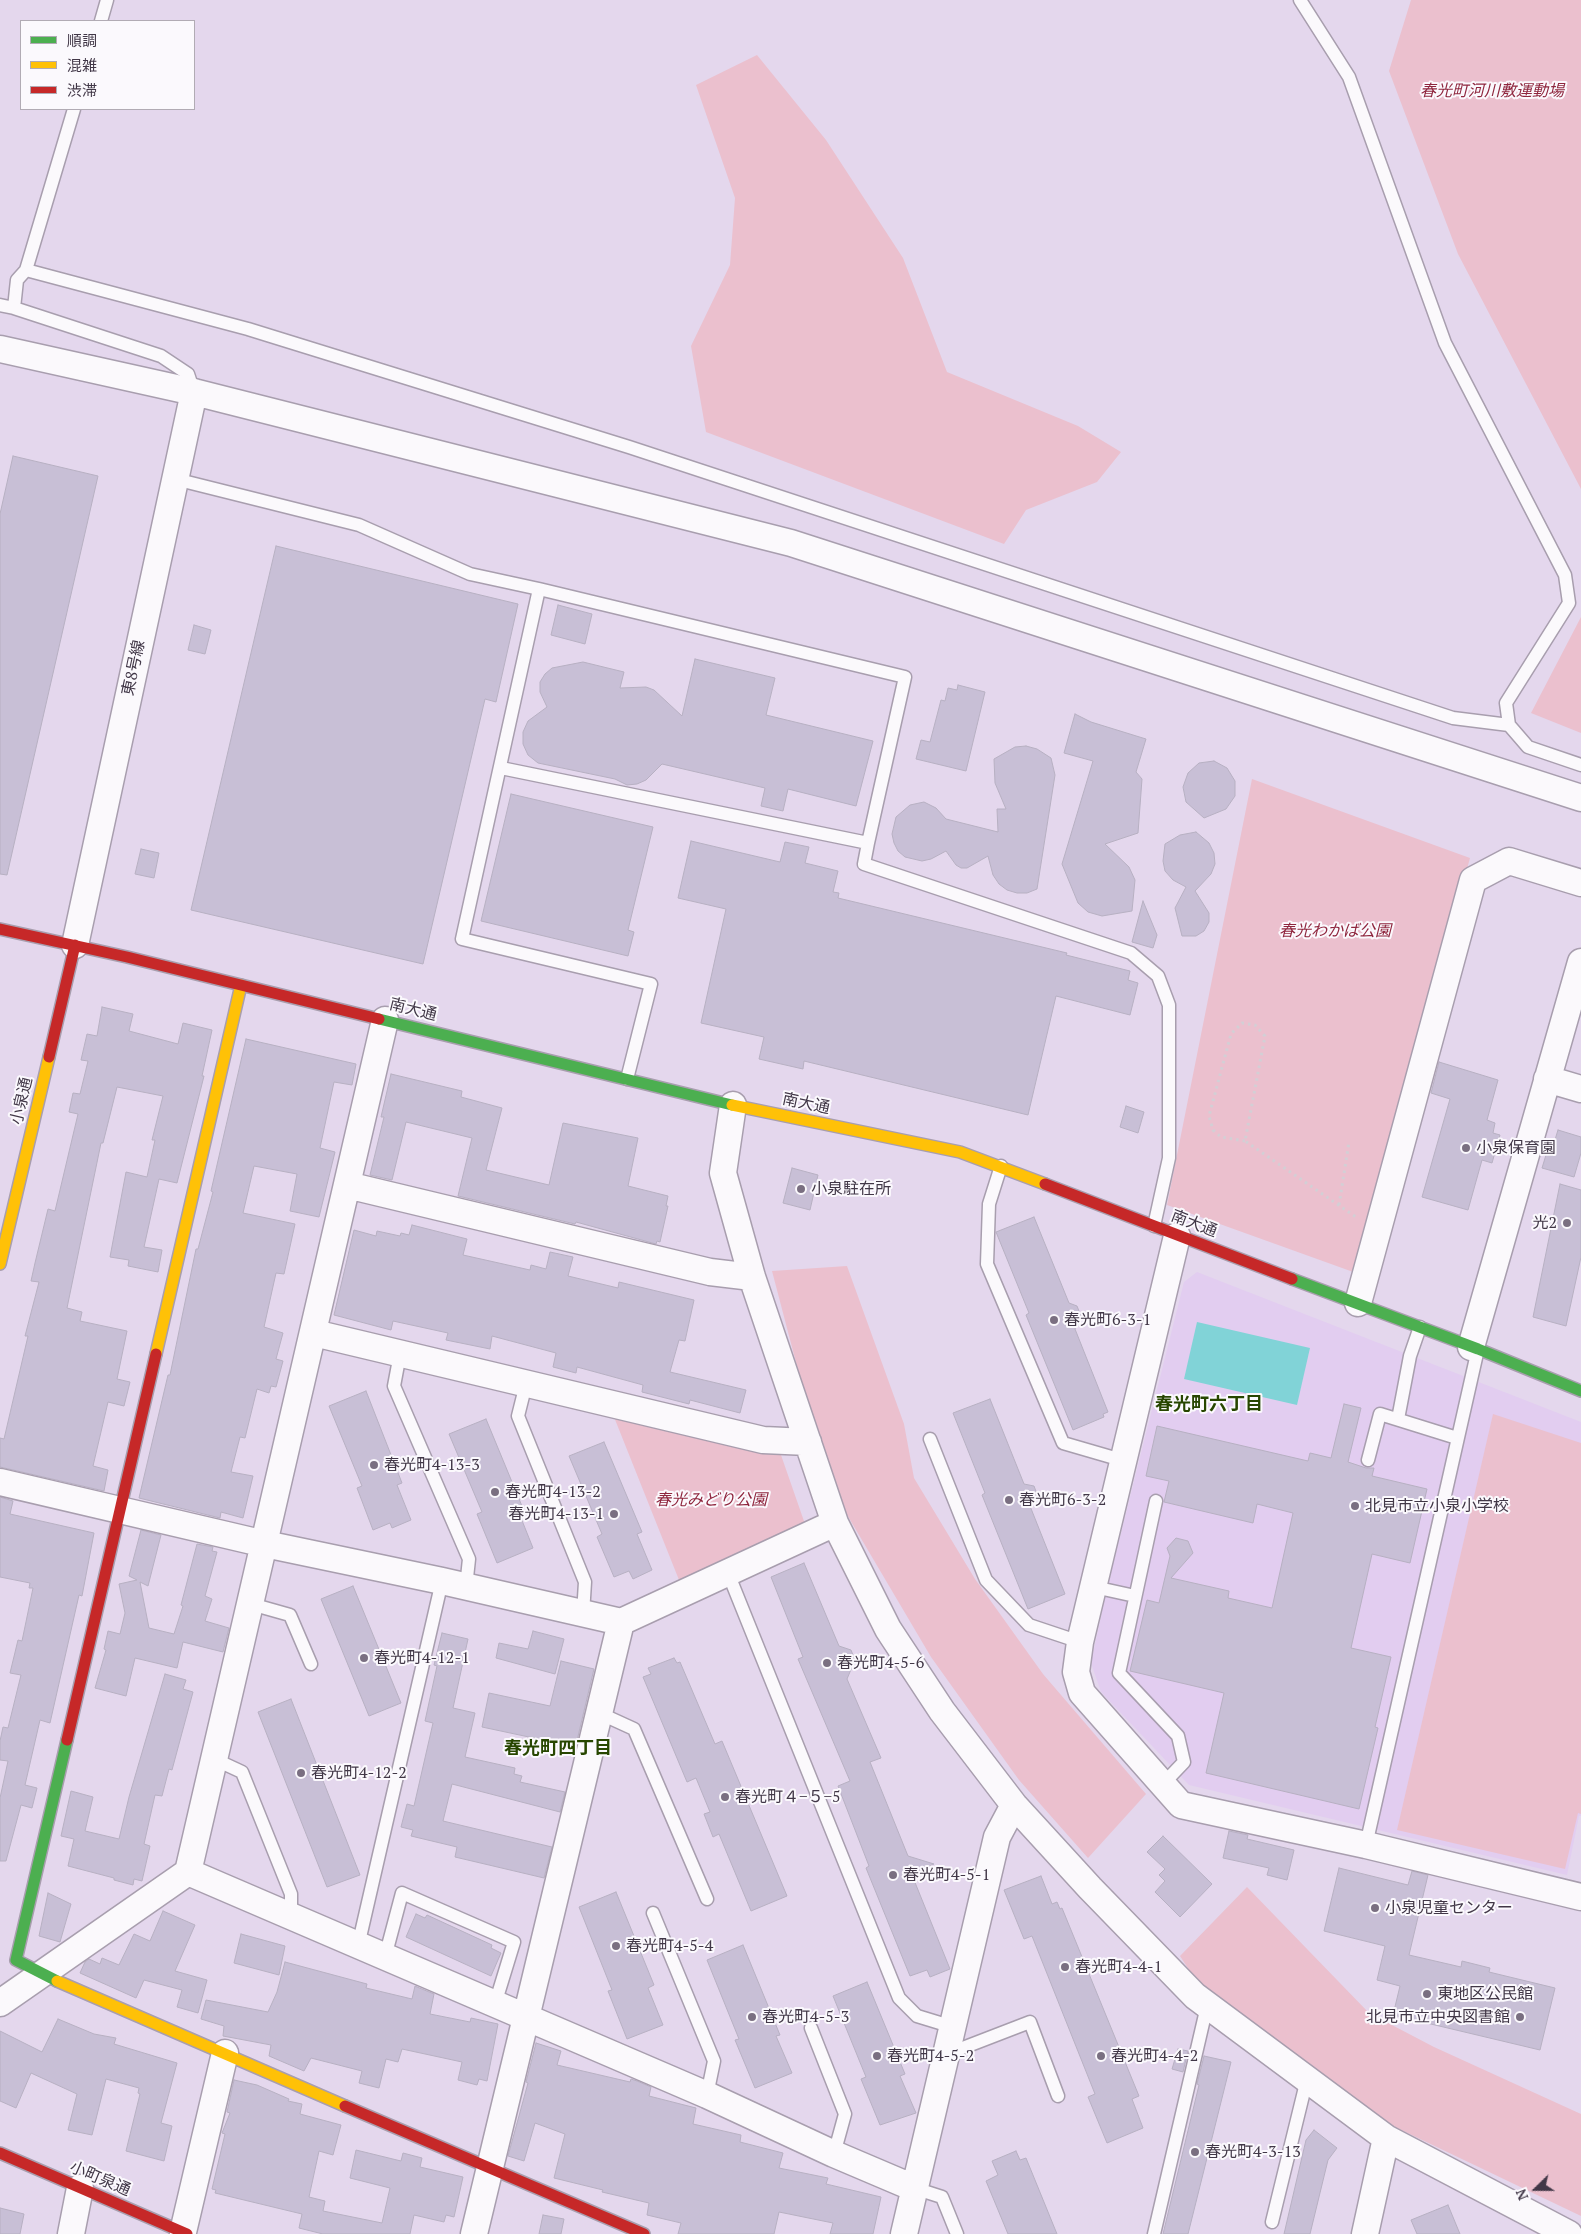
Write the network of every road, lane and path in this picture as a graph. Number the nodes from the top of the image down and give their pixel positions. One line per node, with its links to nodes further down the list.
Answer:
1 (107, 0): 3 (lane)
2 (1300, 0): 12 (lane)
3 (101, 20)
4 (74, 110): 5 (lane)
5 (26, 270): 7 (lane); 12 (lane)
6 (0, 305): 7 (lane)
7 (14, 308): 9 (lane)
8 (0, 350): 9 (street)
9 (194, 392): 10 (street, 東8号線); 15 (street)
10 (175, 479): 11 (lane); 19 (street, 東8号線)
11 (539, 589): 14 (lane); 16 (lane)
12 (1509, 725): 13 (lane)
13 (1581, 765)
14 (501, 768): 16 (lane); 23 (lane)
15 (1581, 798)
16 (868, 843): 32 (lane)
17 (1581, 883): 33 (street)
18 (0, 929): 19 (street, 南大通)
19 (75, 945): 21 (street, 南大通); 34 (street, 小泉通)
20 (1581, 962): 24 (street)
21 (241, 985): 22 (street, 南大通); 51 (street)
22 (385, 1020): 23 (street, 南大通); 30 (street)
23 (627, 1079): 26 (street, 南大通)
24 (1546, 1079): 25 (street); 39 (street)
25 (1581, 1089)
26 (733, 1105): 29 (street, 南大通); 35 (street)
27 (1245, 1141): 27 (path); 31 (path)
28 (1350, 1142): 31 (path)
29 (1001, 1166): 32 (street, 南大通); 48 (lane)
30 (347, 1185): 35 (street); 38 (street)
31 (1339, 1205): 33 (path)
32 (1166, 1231): 36 (street, 南大通); 48 (street)
33 (1378, 1232): 36 (street)
34 (0, 1264)
35 (752, 1277): 46 (street)
36 (1358, 1303): 37 (street, 南大通)
37 (1420, 1327): 39 (street, 南大通); 43 (lane)
38 (314, 1333): 40 (street); 53 (street)
39 (1474, 1348): 42 (street, 南大通); 44 (lane)
40 (400, 1354): 41 (street); 56 (lane)
41 (526, 1384): 46 (street); 60 (lane)
42 (1581, 1391)
43 (1398, 1419): 44 (lane); 47 (lane)
44 (1457, 1438): 68 (lane)
45 (930, 1439): 62 (lane)
46 (808, 1442): 52 (street)
47 (1368, 1460)
48 (1125, 1461): 57 (street)
49 (0, 1482): 51 (street)
50 (1156, 1501): 58 (lane)
51 (120, 1512): 53 (street); 75 (street)
52 (835, 1523): 54 (street); 67 (street)
53 (265, 1544): 55 (street); 59 (street)
54 (728, 1573): 61 (street); 82 (lane)
55 (442, 1581): 56 (street); 74 (lane)
56 (466, 1587): 60 (street)
57 (1094, 1587): 58 (lane); 62 (street)
58 (1135, 1596): 66 (lane)
59 (251, 1604): 63 (lane); 65 (street)
60 (584, 1614): 61 (street)
61 (621, 1622): 64 (street)
62 (1080, 1642): 66 (street)
63 (311, 1664)
64 (599, 1713): 71 (lane); 81 (street)
65 (214, 1759): 69 (street); 73 (lane)
66 (1163, 1784): 68 (street)
67 (1014, 1805): 80 (street); 82 (street)
68 (1366, 1845): 70 (street)
69 (188, 1872): 73 (street); 77 (street)
70 (1581, 1897)
71 (707, 1899)
72 (654, 1913): 87 (lane)
73 (290, 1918): 74 (street)
74 (358, 1946): 76 (street)
75 (8, 1957): 77 (street)
76 (385, 1957): 79 (street); 79 (lane)
77 (42, 1974): 78 (street); 84 (street)
78 (0, 2003)
79 (495, 2004): 81 (street)
80 (1207, 2006): 86 (street); 102 (lane)
81 (527, 2018): 87 (street); 92 (street)
82 (953, 2027): 85 (street)
83 (812, 2028): 91 (lane)
84 (225, 2052): 92 (street); 96 (street)
85 (947, 2054): 88 (lane); 94 (street)
86 (1307, 2079): 89 (street); 95 (lane)
87 (707, 2095): 91 (street)
88 (1058, 2096)
89 (1386, 2138): 103 (street); 104 (street)
90 (0, 2154): 93 (street, 小町泉通)
91 (834, 2154): 94 (street)
92 (489, 2169): 98 (street); 99 (street)
93 (80, 2188): 96 (street, 小町泉通); 97 (street)
94 (914, 2188): 100 (street); 101 (lane)
95 (1272, 2222)
96 (185, 2233)
97 (71, 2234)
98 (474, 2234)
99 (644, 2234)
100 (904, 2234)
101 (957, 2234)
102 (1154, 2234)
103 (1365, 2234)
104 (1569, 2234)

